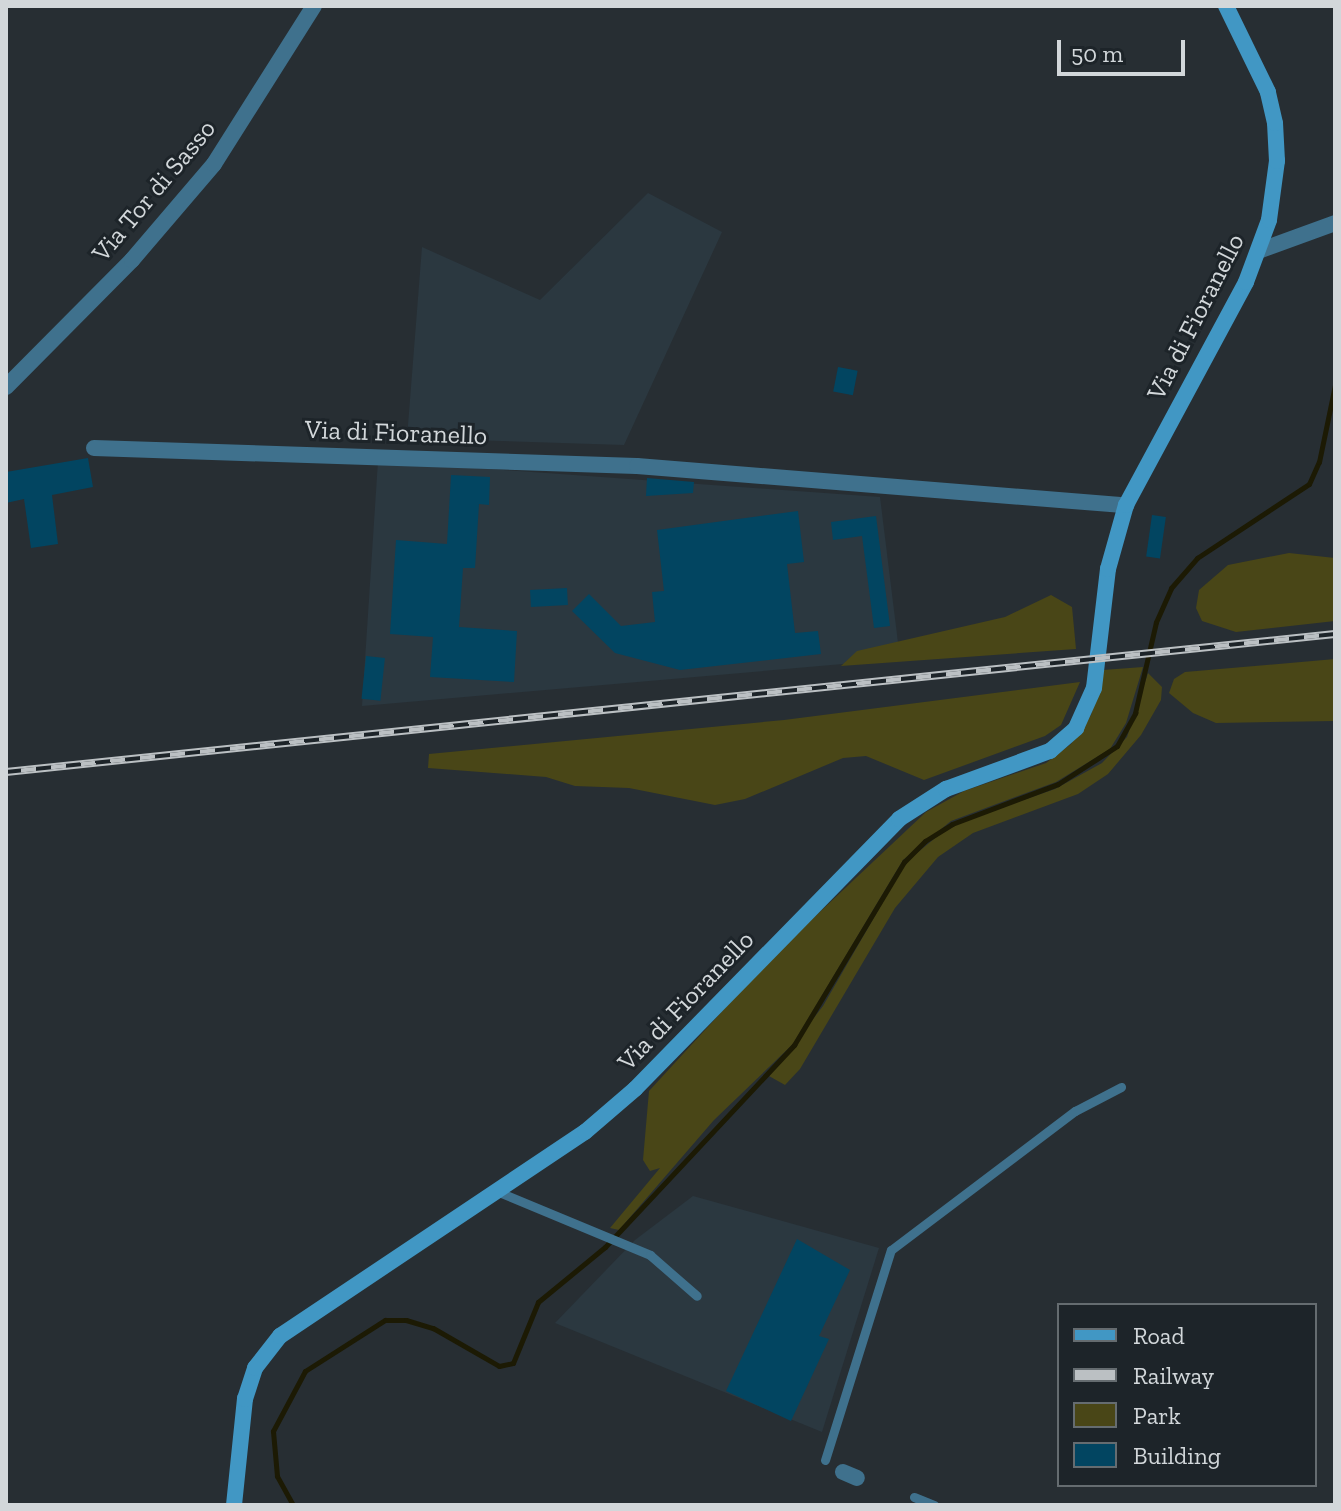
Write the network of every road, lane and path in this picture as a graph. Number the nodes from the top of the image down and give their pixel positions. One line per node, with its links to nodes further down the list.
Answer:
1 (314, 6): 5 (street, Via Tor di Sasso)
2 (1226, 6): 4 (street, Via di Fioranello)
3 (1335, 223): 4 (street)
4 (1261, 250): 7 (street, Via di Fioranello)
5 (6, 387)
6 (94, 448): 7 (street, Via di Fioranello)
7 (1126, 505): 9 (street, Via di Fioranello)
8 (1121, 1087): 11 (lane)
9 (499, 1192): 10 (lane); 13 (street, Via di Fioranello)
10 (697, 1296)
11 (825, 1460)
12 (914, 1497): 14 (lane)
13 (234, 1505)
14 (934, 1505)

